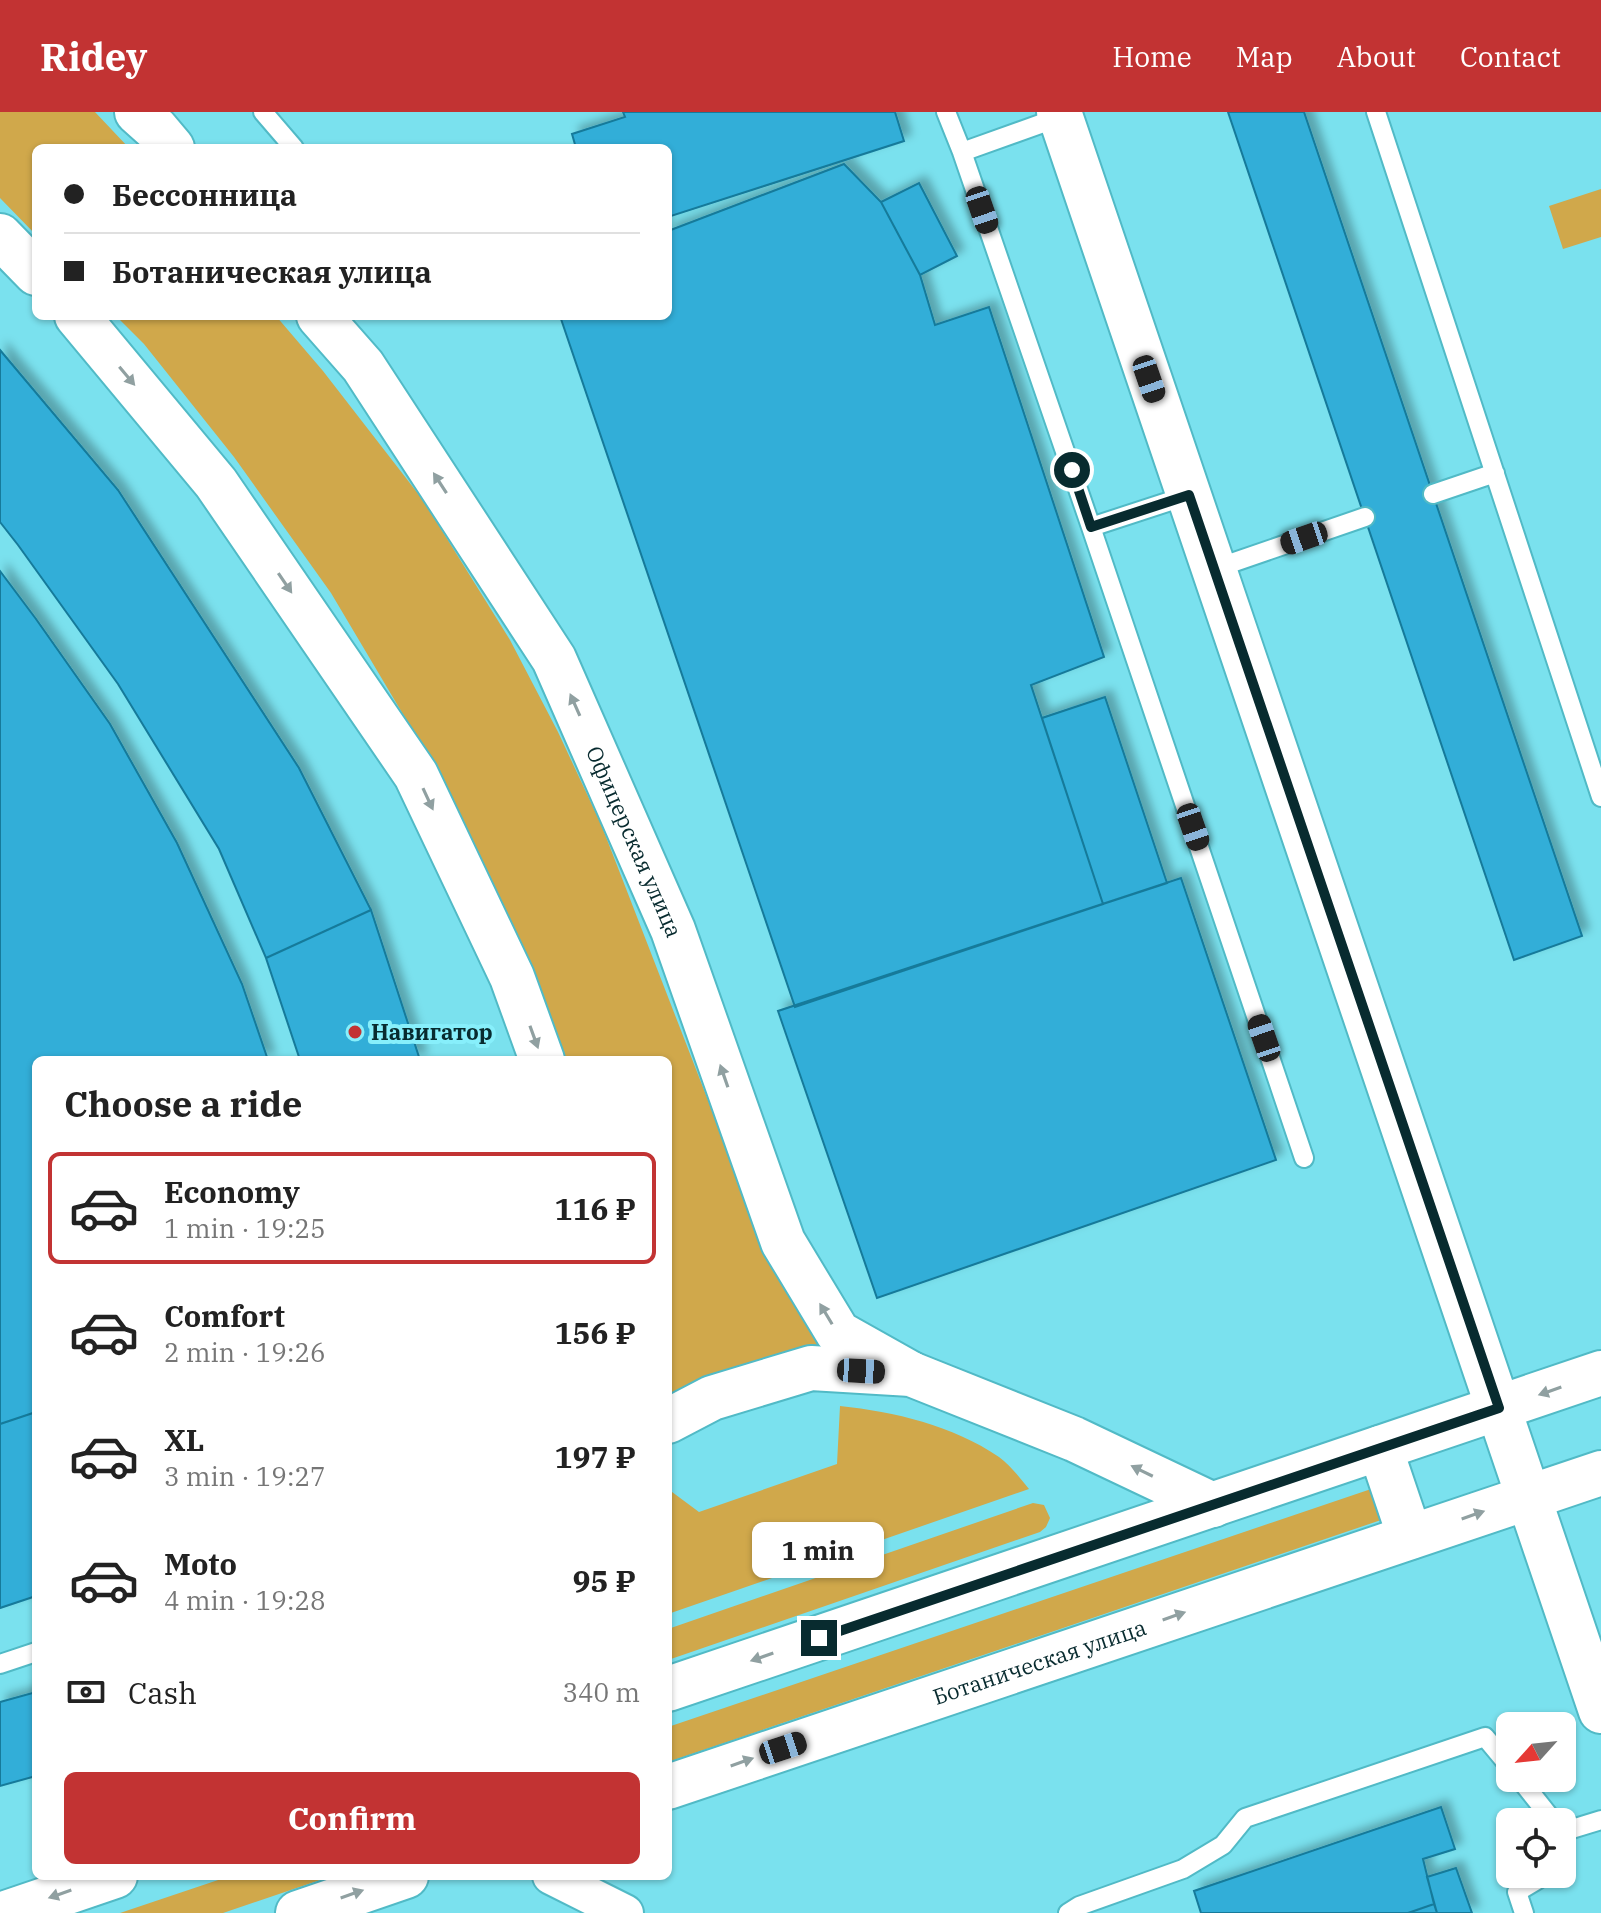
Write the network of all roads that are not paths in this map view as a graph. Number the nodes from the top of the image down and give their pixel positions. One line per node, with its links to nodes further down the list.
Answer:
1 (137, 112): 6 (main road)
2 (263, 112): 7 (lane)
3 (946, 112): 8 (lane)
4 (1376, 112): 13 (lane)
5 (1060, 114): 8 (lane); 15 (main road)
6 (169, 144)
7 (291, 144)
8 (962, 152): 17 (lane)
9 (0, 236): 10 (main road)
10 (32, 269)
11 (80, 320): 20 (main road, one-way to 20)
12 (325, 320): 23 (main road, Офицерская улица, one-way to 12)
13 (1495, 473): 14 (lane); 19 (lane)
14 (1433, 494)
15 (1189, 495): 17 (lane); 18 (main road)
16 (1365, 517): 18 (lane)
17 (1091, 527): 21 (lane)
18 (1214, 569): 24 (main road)
19 (1601, 797)
20 (541, 1056)
21 (1304, 1158)
22 (1601, 1373): 24 (main road, one-way to 24)
23 (911, 1374): 25 (main road); 29 (main road, one-way to 23)
24 (1499, 1408): 26 (main road); 28 (main road)
25 (672, 1419)
26 (1380, 1448): 29 (main road); 30 (main road)
27 (1601, 1473): 28 (main road, Ботаническая улица)
28 (1528, 1497): 30 (main road, Ботаническая улица, one-way to 28); 34 (main road)
29 (1213, 1505): 33 (main road, one-way to 33)
30 (1410, 1537): 36 (main road, Ботаническая улица, one-way to 30)
31 (32, 1653): 32 (lane)
32 (0, 1664)
33 (672, 1688)
34 (1601, 1711)
35 (1496, 1750): 48 (lane)
36 (672, 1786)
37 (1530, 1792): 38 (lane)
38 (1543, 1808)
39 (1601, 1820): 40 (lane)
40 (1576, 1828)
41 (103, 1880): 45 (main road, one-way to 45)
42 (394, 1880): 46 (main road, one-way to 42)
43 (559, 1880): 47 (street)
44 (1524, 1888): 49 (lane)
45 (6, 1913)
46 (298, 1913)
47 (625, 1913)
48 (1068, 1913)
49 (1524, 1913)

